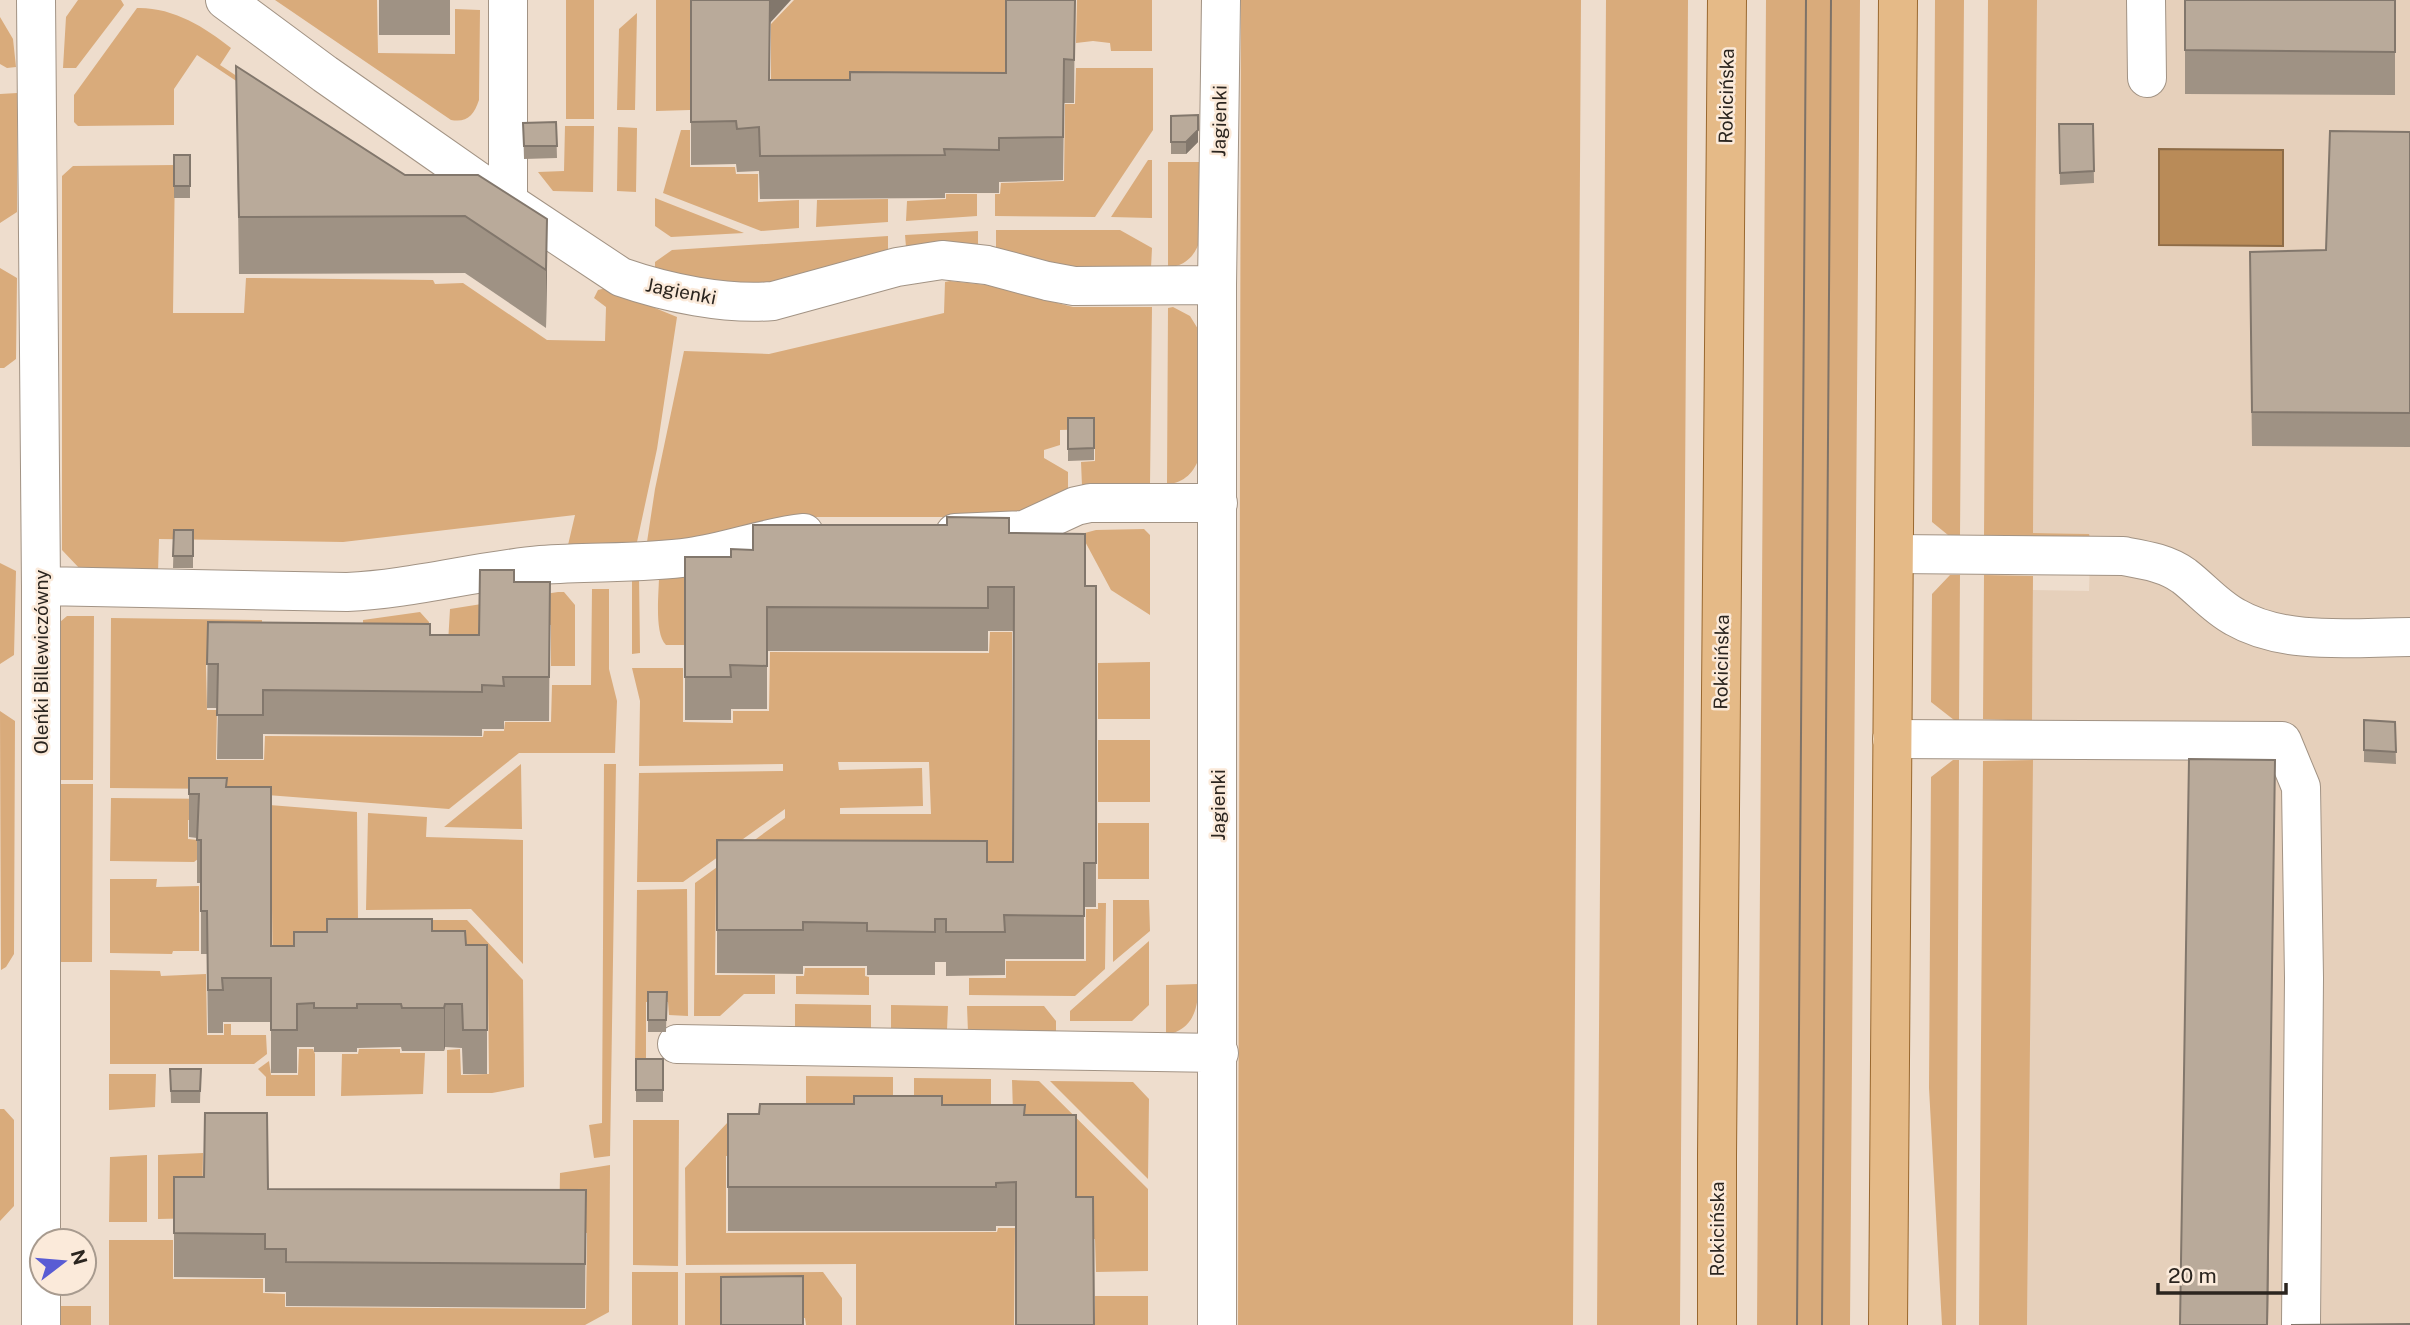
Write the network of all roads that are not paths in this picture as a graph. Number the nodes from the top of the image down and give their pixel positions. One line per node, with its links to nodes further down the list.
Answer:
1 (36, 0): 15 (street, Oleńki Billewiczówny)
2 (225, 0): 9 (street, Jagienki)
3 (508, 0): 9 (street)
4 (1221, 0): 10 (street, Jagienki)
5 (1727, 0): 22 (main road, Rokicińska)
6 (1898, 0): 14 (main road)
7 (2146, 0): 8 (street)
8 (2147, 78)
9 (508, 202): 10 (street, Jagienki)
10 (1217, 285): 11 (street, Jagienki)
11 (1218, 503): 13 (street); 19 (street, Jagienki)
12 (844, 532): 15 (street)
13 (919, 532)
14 (1894, 554): 16 (street); 17 (main road)
15 (41, 586): 20 (street, Oleńki Billewiczówny)
16 (2410, 637)
17 (1892, 739): 23 (main road); 24 (street)
18 (677, 1044): 19 (street)
19 (1219, 1053): 21 (street, Jagienki)
20 (41, 1325)
21 (1217, 1325)
22 (1717, 1325)
23 (1888, 1325)
24 (2301, 1325)

